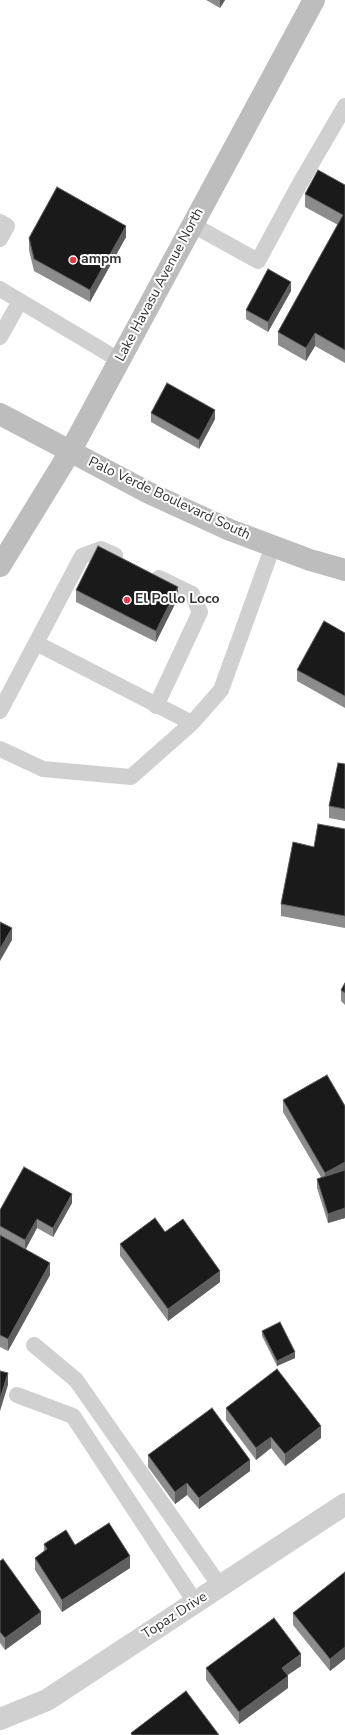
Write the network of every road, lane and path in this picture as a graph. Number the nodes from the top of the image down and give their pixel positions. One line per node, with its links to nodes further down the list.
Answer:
1 (314, 0): 4 (main road, Lake Havasu Avenue North)
2 (345, 106): 4 (lane)
3 (0, 222): 5 (lane)
4 (192, 224): 9 (main road, Lake Havasu Avenue North)
5 (0, 238)
6 (0, 289): 7 (lane)
7 (20, 301): 8 (lane); 9 (lane)
8 (0, 337)
9 (120, 360): 11 (main road, Lake Havasu Avenue North)
10 (0, 414): 11 (main road, Palo Verde Boulevard South)
11 (70, 452): 12 (main road, Palo Verde Boulevard South); 13 (main road, Lake Havasu Avenue North)
12 (273, 546): 14 (main road, Palo Verde Boulevard South); 18 (lane)
13 (0, 566)
14 (345, 570)
15 (36, 643): 16 (lane); 16 (lane); 17 (lane)
16 (156, 706): 18 (lane)
17 (0, 711)
18 (192, 723): 19 (lane)
19 (0, 749)
20 (34, 1345): 23 (lane)
21 (17, 1395): 24 (lane)
22 (345, 1504): 23 (street, Topaz Drive)
23 (220, 1586): 24 (street, Topaz Drive)
24 (195, 1602): 25 (street, Topaz Drive)
25 (0, 1719)

